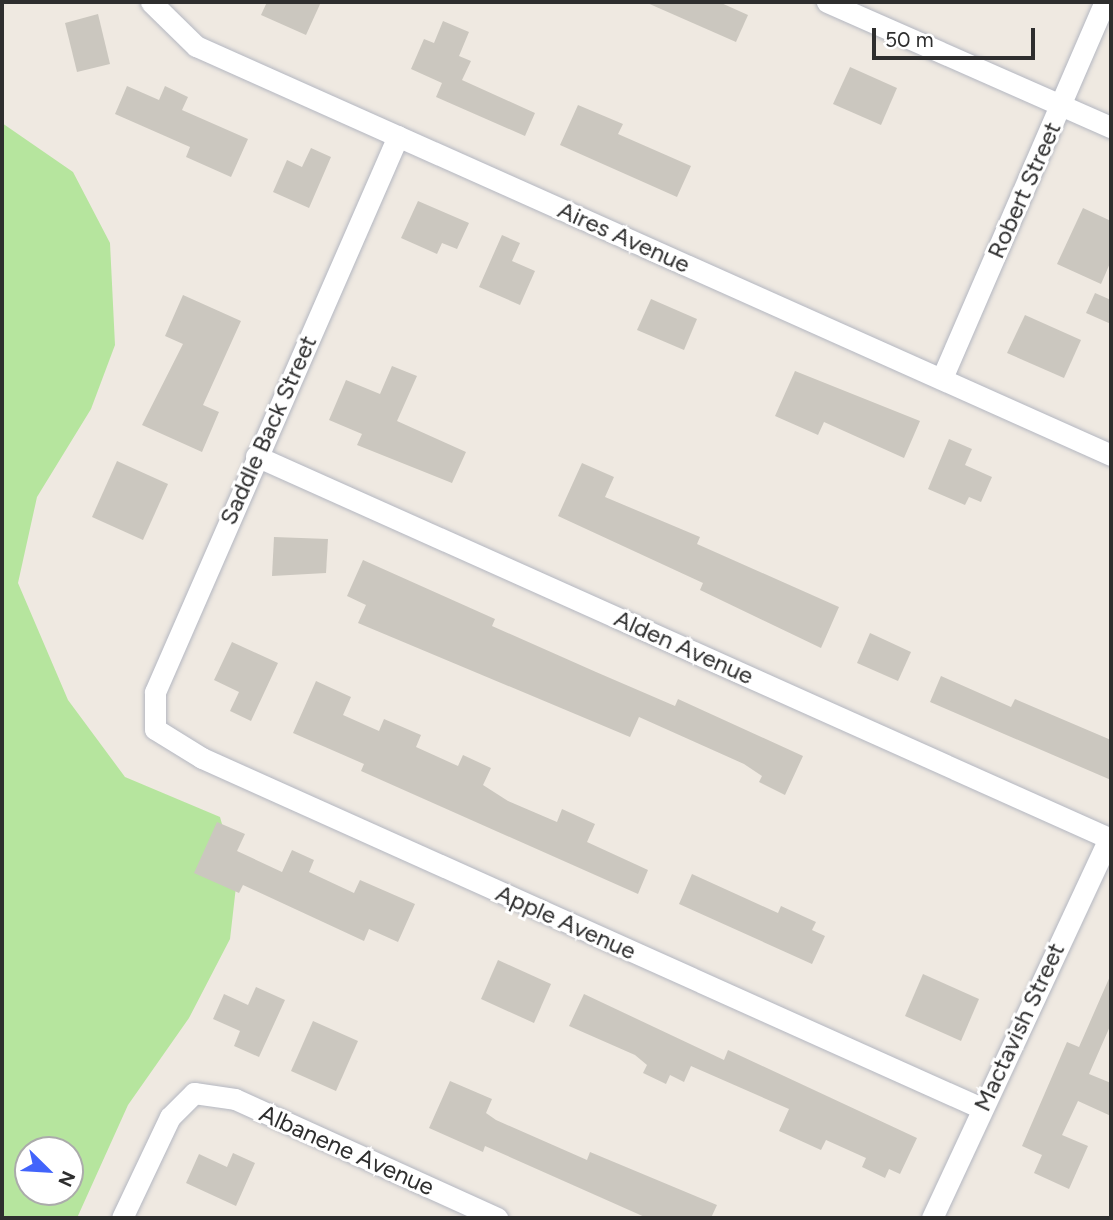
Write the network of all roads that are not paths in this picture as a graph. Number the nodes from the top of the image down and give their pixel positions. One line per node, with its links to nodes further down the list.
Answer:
1 (151, 2): 6 (street, Aires Avenue)
2 (827, 2): 4 (street)
3 (1105, 2): 4 (street, Robert Street)
4 (1061, 105): 5 (street); 7 (street, Robert Street)
5 (1111, 127)
6 (398, 136): 7 (street, Aires Avenue); 9 (street, Saddle Back Street)
7 (942, 379): 8 (street, Aires Avenue)
8 (1111, 455)
9 (256, 456): 10 (street, Saddle Back Street); 11 (street, Alden Avenue)
10 (155, 729): 12 (street, Apple Avenue)
11 (1110, 838): 12 (street, Mactavish Street)
12 (981, 1108): 15 (street, Mactavish Street)
13 (122, 1218): 14 (street, Albanene Avenue)
14 (497, 1218)
15 (932, 1218)

